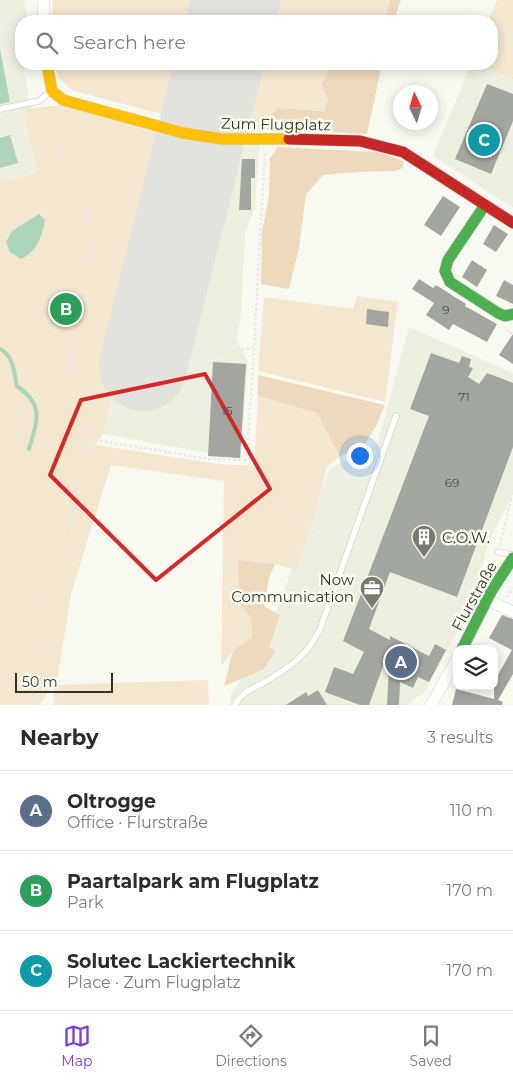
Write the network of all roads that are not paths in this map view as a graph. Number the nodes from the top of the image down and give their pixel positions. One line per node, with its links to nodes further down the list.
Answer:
1 (44, 0): 2 (street)
2 (43, 15)
3 (48, 70): 4 (street)
4 (52, 91): 5 (lane); 6 (street, Zum Flugplatz)
5 (0, 109)
6 (486, 204): 7 (street, Zum Flugplatz); 8 (street)
7 (513, 223)
8 (513, 314)
9 (396, 416): 16 (lane)
10 (498, 552): 11 (lane)
11 (513, 556): 12 (street, Flurstraße)
12 (488, 600): 13 (street); 14 (street, Flurstraße)
13 (513, 612)
14 (464, 645)
15 (453, 667): 17 (street)
16 (234, 705)
17 (431, 705)

